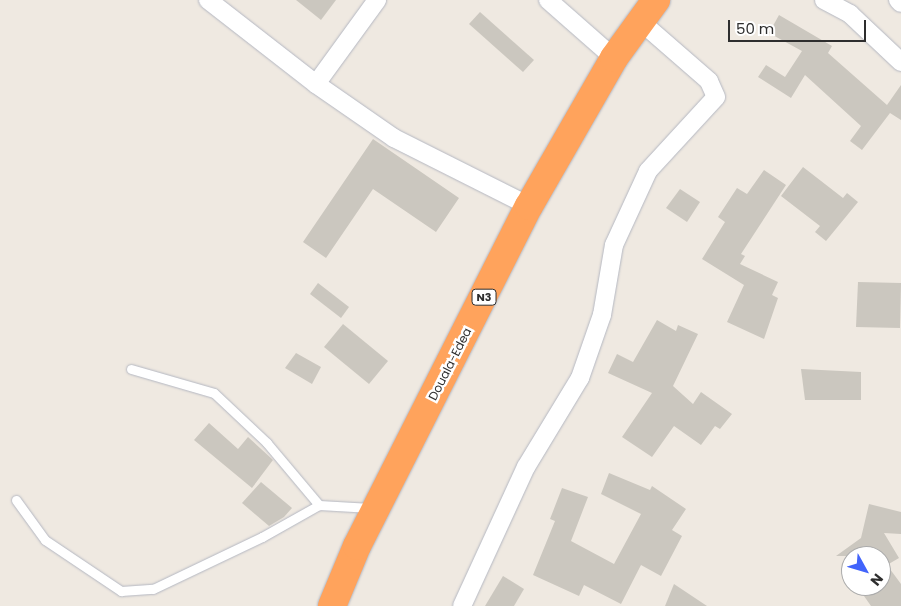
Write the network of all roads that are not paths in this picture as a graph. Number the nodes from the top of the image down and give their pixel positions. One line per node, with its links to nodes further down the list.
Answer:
1 (208, 0): 10 (street)
2 (377, 0): 10 (street)
3 (548, 0): 8 (street)
4 (824, 0): 9 (street)
5 (898, 0): 6 (street)
6 (901, 3)
7 (648, 11): 8 (highway, Douala-Edea / N3); 17 (street)
8 (614, 58): 11 (highway, Douala-Edea / N3)
9 (901, 62)
10 (316, 84): 11 (street)
11 (529, 206): 15 (highway, Douala-Edea / N3)
12 (131, 368): 14 (lane)
13 (16, 500): 14 (lane)
14 (319, 505): 15 (lane)
15 (376, 508): 16 (highway, Douala-Edea / N3)
16 (332, 606)
17 (462, 606)

